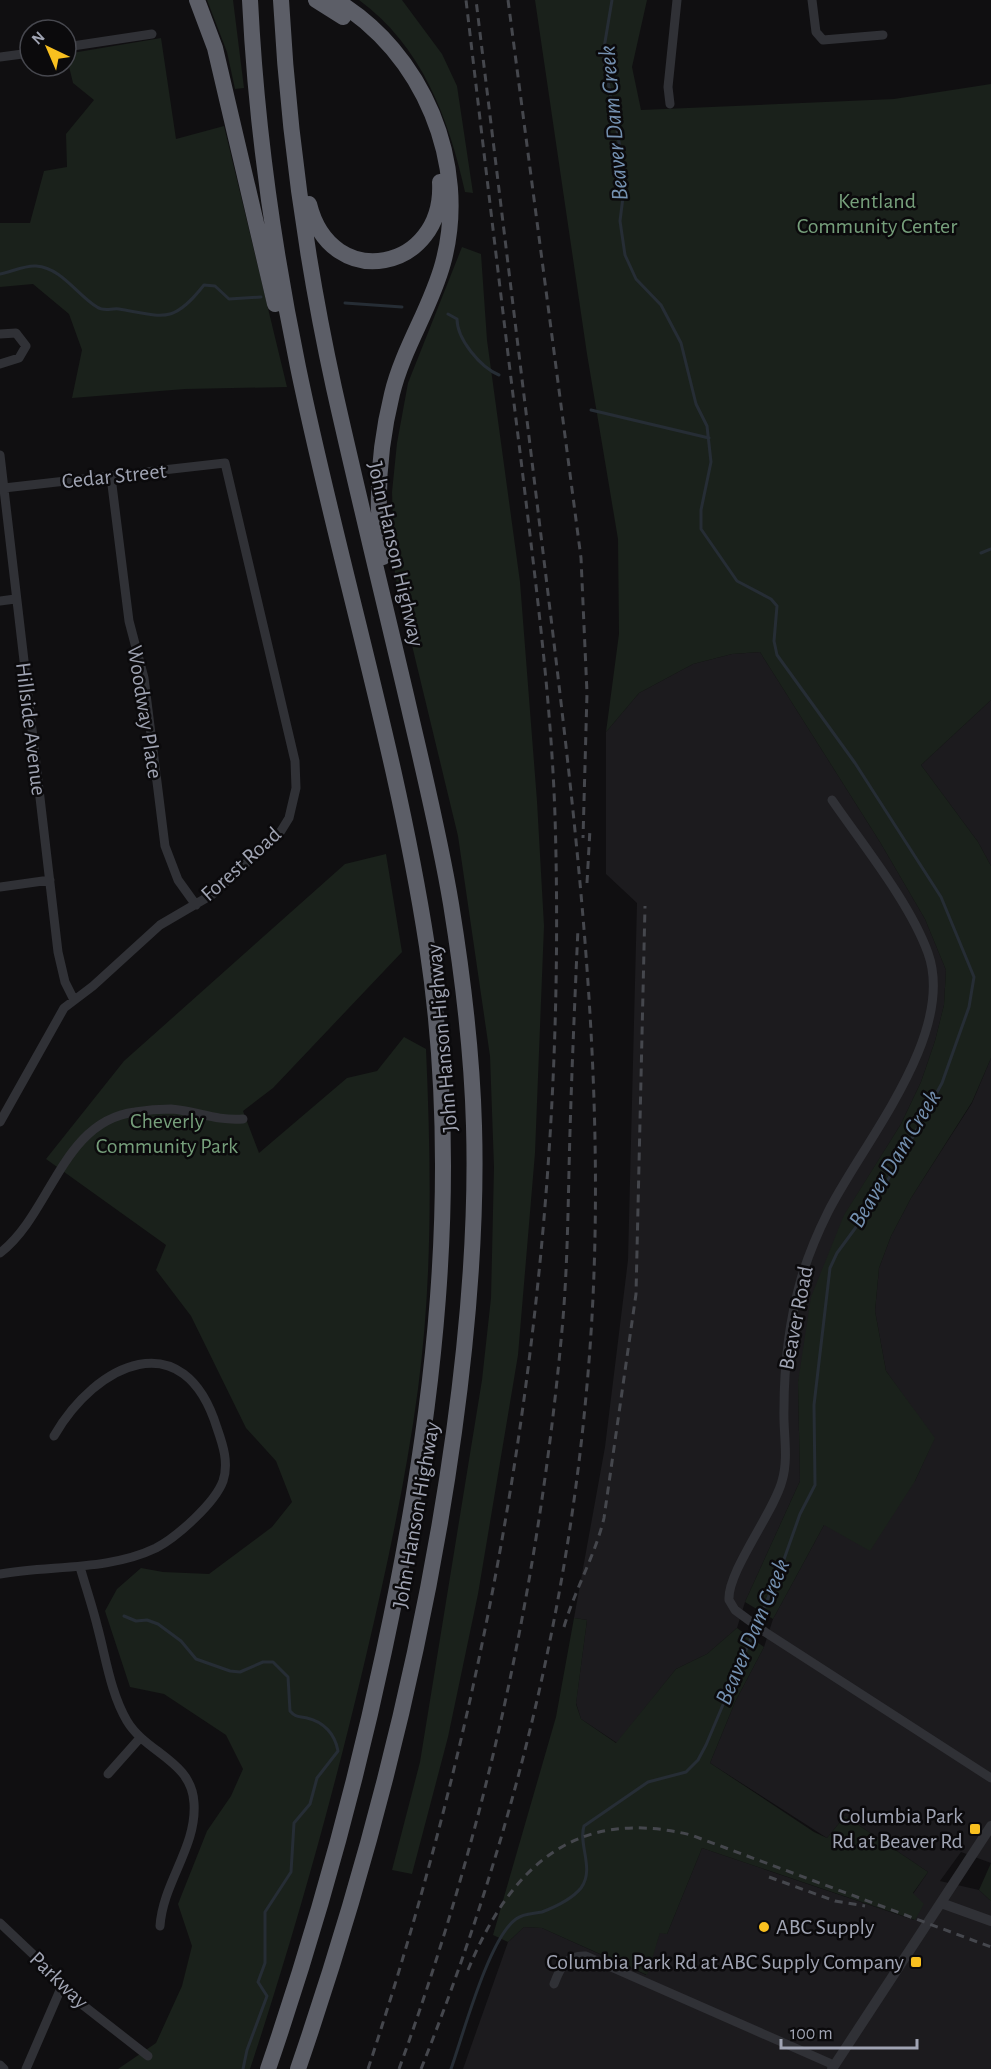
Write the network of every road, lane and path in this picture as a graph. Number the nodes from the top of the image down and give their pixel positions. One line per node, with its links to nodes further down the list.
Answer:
1 (196, 0): 17 (highway)
2 (250, 0): 17 (highway, John Hanson Highway)
3 (280, 0): 14 (highway, John Hanson Highway)
4 (316, 0): 14 (highway)
5 (335, 0): 24 (highway)
6 (677, 0): 13 (street)
7 (812, 0): 9 (street)
8 (152, 34): 10 (street)
9 (883, 35)
10 (78, 45)
11 (18, 55): 12 (street)
12 (0, 57)
13 (670, 104)
14 (294, 155): 24 (highway, John Hanson Highway)
15 (0, 334): 16 (street)
16 (0, 364)
17 (308, 415): 51 (highway, John Hanson Highway)
18 (0, 455): 21 (street, Hillside Avenue)
19 (225, 463): 20 (street, Cedar Street); 28 (street, Forest Road)
20 (111, 477): 21 (street, Cedar Street); 28 (street, Woodway Place)
21 (4, 488): 22 (street, Hillside Avenue)
22 (15, 599): 23 (street); 26 (street, Hillside Avenue)
23 (0, 601)
24 (396, 652): 52 (highway, John Hanson Highway)
25 (832, 800): 38 (street, Beaver Road)
26 (50, 880): 27 (street); 29 (street, Hillside Avenue)
27 (0, 887)
28 (196, 904): 29 (street, Forest Road)
29 (74, 1000): 31 (street, Forest Road)
30 (243, 1119): 32 (street)
31 (0, 1122)
32 (0, 1253)
33 (54, 1436): 34 (street)
34 (80, 1567): 35 (street); 36 (street)
35 (0, 1574)
36 (140, 1738): 37 (street); 43 (street)
37 (108, 1774)
38 (991, 1778)
39 (991, 1826): 40 (street)
40 (941, 1903): 41 (street); 48 (street)
41 (991, 1922)
42 (0, 1923): 45 (street, Parkway)
43 (160, 1926)
44 (554, 1984): 48 (street)
45 (61, 1988): 46 (street, Parkway); 50 (street)
46 (148, 2056)
47 (0, 2065): 49 (street)
48 (833, 2067)
49 (4, 2069)
50 (26, 2069)
51 (268, 2069)
52 (298, 2069)

